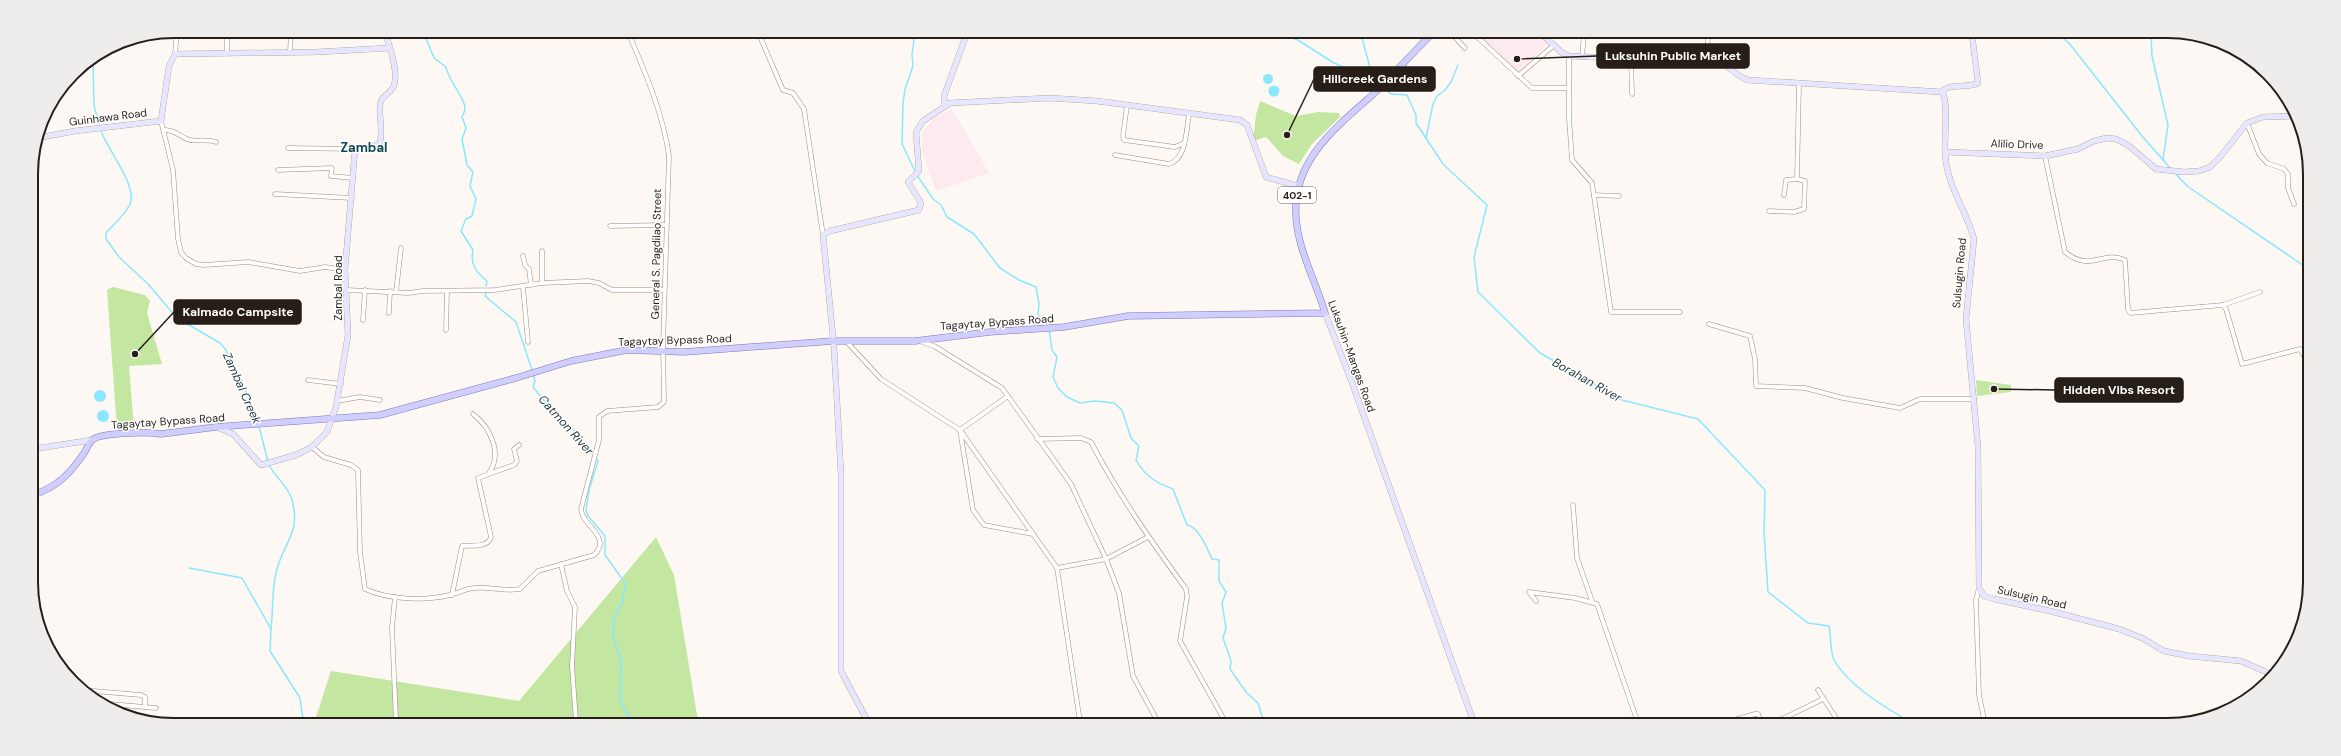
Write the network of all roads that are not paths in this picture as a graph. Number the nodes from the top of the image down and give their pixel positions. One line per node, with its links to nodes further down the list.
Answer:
1 (176, 38): 20 (street)
2 (227, 38): 19 (street)
3 (291, 38): 18 (street)
4 (388, 38): 16 (street)
5 (631, 38): 56 (street, General S. Pagdilao Street)
6 (761, 38): 58 (street)
7 (965, 38): 30 (street)
8 (1428, 38): 48 (main road, Luksuhin-Mangas Road / 402-1)
9 (1456, 38): 17 (street)
10 (1478, 38): 25 (street)
11 (1546, 38): 15 (street)
12 (1584, 38): 22 (street)
13 (1708, 38): 23 (street)
14 (1972, 38): 28 (street)
15 (1554, 46): 21 (street); 25 (street)
16 (390, 48): 18 (street); 41 (street)
17 (1465, 48)
18 (290, 52): 19 (street)
19 (226, 53): 20 (street)
20 (175, 54): 34 (street, Guinhawa Road)
21 (1569, 56): 22 (street); 27 (street)
22 (1582, 57): 24 (street)
23 (1707, 58): 24 (street); 26 (street)
24 (1631, 59): 29 (street)
25 (1518, 76): 27 (street)
26 (1799, 84): 28 (street); 47 (street)
27 (1569, 88): 50 (street)
28 (1942, 92): 42 (street, Sulsugin Road)
29 (1632, 94)
30 (945, 105): 31 (street); 58 (street)
31 (1127, 105): 32 (street); 39 (street)
32 (1189, 114): 39 (street); 48 (street)
33 (2290, 116): 35 (street)
34 (161, 121): 36 (street); 37 (street, Guinhawa Road)
35 (2247, 123): 44 (street, Alilio Drive); 54 (street)
36 (164, 130): 38 (street); 62 (street)
37 (43, 137)
38 (216, 142)
39 (1184, 143): 43 (street)
40 (288, 148): 41 (street)
41 (355, 149): 46 (street, Zambal Road)
42 (1945, 152): 44 (street, Alilio Drive); 89 (street, Sulsugin Road)
43 (1115, 155)
44 (2045, 156): 73 (street)
45 (278, 170): 46 (street)
46 (353, 178): 53 (street, Zambal Road)
47 (1797, 179): 51 (street); 55 (street)
48 (1298, 186): 76 (main road, Luksuhin-Mangas Road / 402-1)
49 (275, 194): 53 (street)
50 (1594, 195): 52 (street); 74 (street)
51 (1784, 195)
52 (1619, 196)
53 (352, 198): 62 (street, Zambal Road)
54 (2294, 204)
55 (1769, 211)
56 (666, 225): 57 (street); 68 (street, General S. Pagdilao Street)
57 (610, 226)
58 (823, 235): 80 (street)
59 (401, 248): 71 (street)
60 (542, 251): 63 (street)
61 (524, 256): 64 (street)
62 (345, 270): 66 (street, Zambal Road)
63 (542, 283): 64 (street); 68 (street)
64 (531, 285): 65 (street)
65 (523, 287): 70 (street); 83 (street)
66 (347, 290): 67 (street); 87 (street, Zambal Road)
67 (364, 290): 69 (street); 77 (street)
68 (664, 290): 84 (street, General S. Pagdilao Street)
69 (390, 291): 71 (street); 75 (street)
70 (447, 291): 71 (street); 79 (street)
71 (396, 292)
72 (2260, 292): 73 (street)
73 (2223, 305): 85 (street)
74 (1680, 312)
75 (389, 313)
76 (1325, 313): 82 (main road, Tagaytay Bypass Road); 127 (street, Luksuhin-Mangas Road / 402-1)
77 (363, 320)
78 (1710, 324): 89 (street)
79 (446, 330)
80 (833, 341): 81 (main road, Tagaytay Bypass Road); 84 (main road, Tagaytay Bypass Road); 123 (street)
81 (846, 341): 82 (main road, Tagaytay Bypass Road); 95 (street)
82 (915, 341): 88 (street)
83 (528, 342)
84 (663, 352): 93 (main road, Tagaytay Bypass Road); 107 (street, General S. Pagdilao Street)
85 (2303, 354)
86 (308, 380): 87 (street)
87 (341, 384): 91 (street, Zambal Road)
88 (1008, 396): 95 (street); 96 (street)
89 (1974, 399): 109 (street, Sulsugin Road)
90 (380, 400): 91 (street)
91 (337, 402): 93 (street, Zambal Road)
92 (473, 414): 101 (street)
93 (333, 418): 94 (main road, Tagaytay Bypass Road); 100 (street, Zambal Road)
94 (216, 428): 97 (main road, Tagaytay Bypass Road); 100 (street, Zambal Road)
95 (960, 430): 104 (street); 104 (street)
96 (1037, 439): 105 (street); 106 (street)
97 (92, 440): 99 (street); 102 (main road)
98 (519, 445): 101 (street)
99 (38, 447)
100 (312, 447): 111 (street, General S. Pagdilao Street)
101 (489, 474): 110 (street)
102 (38, 493)
103 (1572, 505): 113 (street)
104 (1033, 534): 108 (street)
105 (1148, 537): 106 (street); 126 (street)
106 (1106, 559): 108 (street); 125 (street)
107 (561, 564): 110 (street, General S. Pagdilao Street); 122 (street)
108 (1057, 568): 124 (street)
109 (1979, 588): 114 (street, Sulsugin Road); 133 (street)
110 (452, 595): 111 (street, General S. Pagdilao Street)
111 (395, 597): 121 (street)
112 (1536, 601): 113 (street)
113 (1592, 601): 128 (street)
114 (2268, 673)
115 (1818, 690): 117 (street)
116 (96, 693): 119 (street)
117 (1823, 699): 131 (street); 132 (street)
118 (115, 704): 119 (street)
119 (144, 707): 120 (street)
120 (156, 708)
121 (396, 718)
122 (576, 718)
123 (866, 718)
124 (1079, 718)
125 (1156, 718)
126 (1224, 718)
127 (1472, 718)
128 (1636, 718)
129 (1741, 718): 130 (street)
130 (1760, 718)
131 (1784, 718)
132 (1834, 718)
133 (1984, 718)

